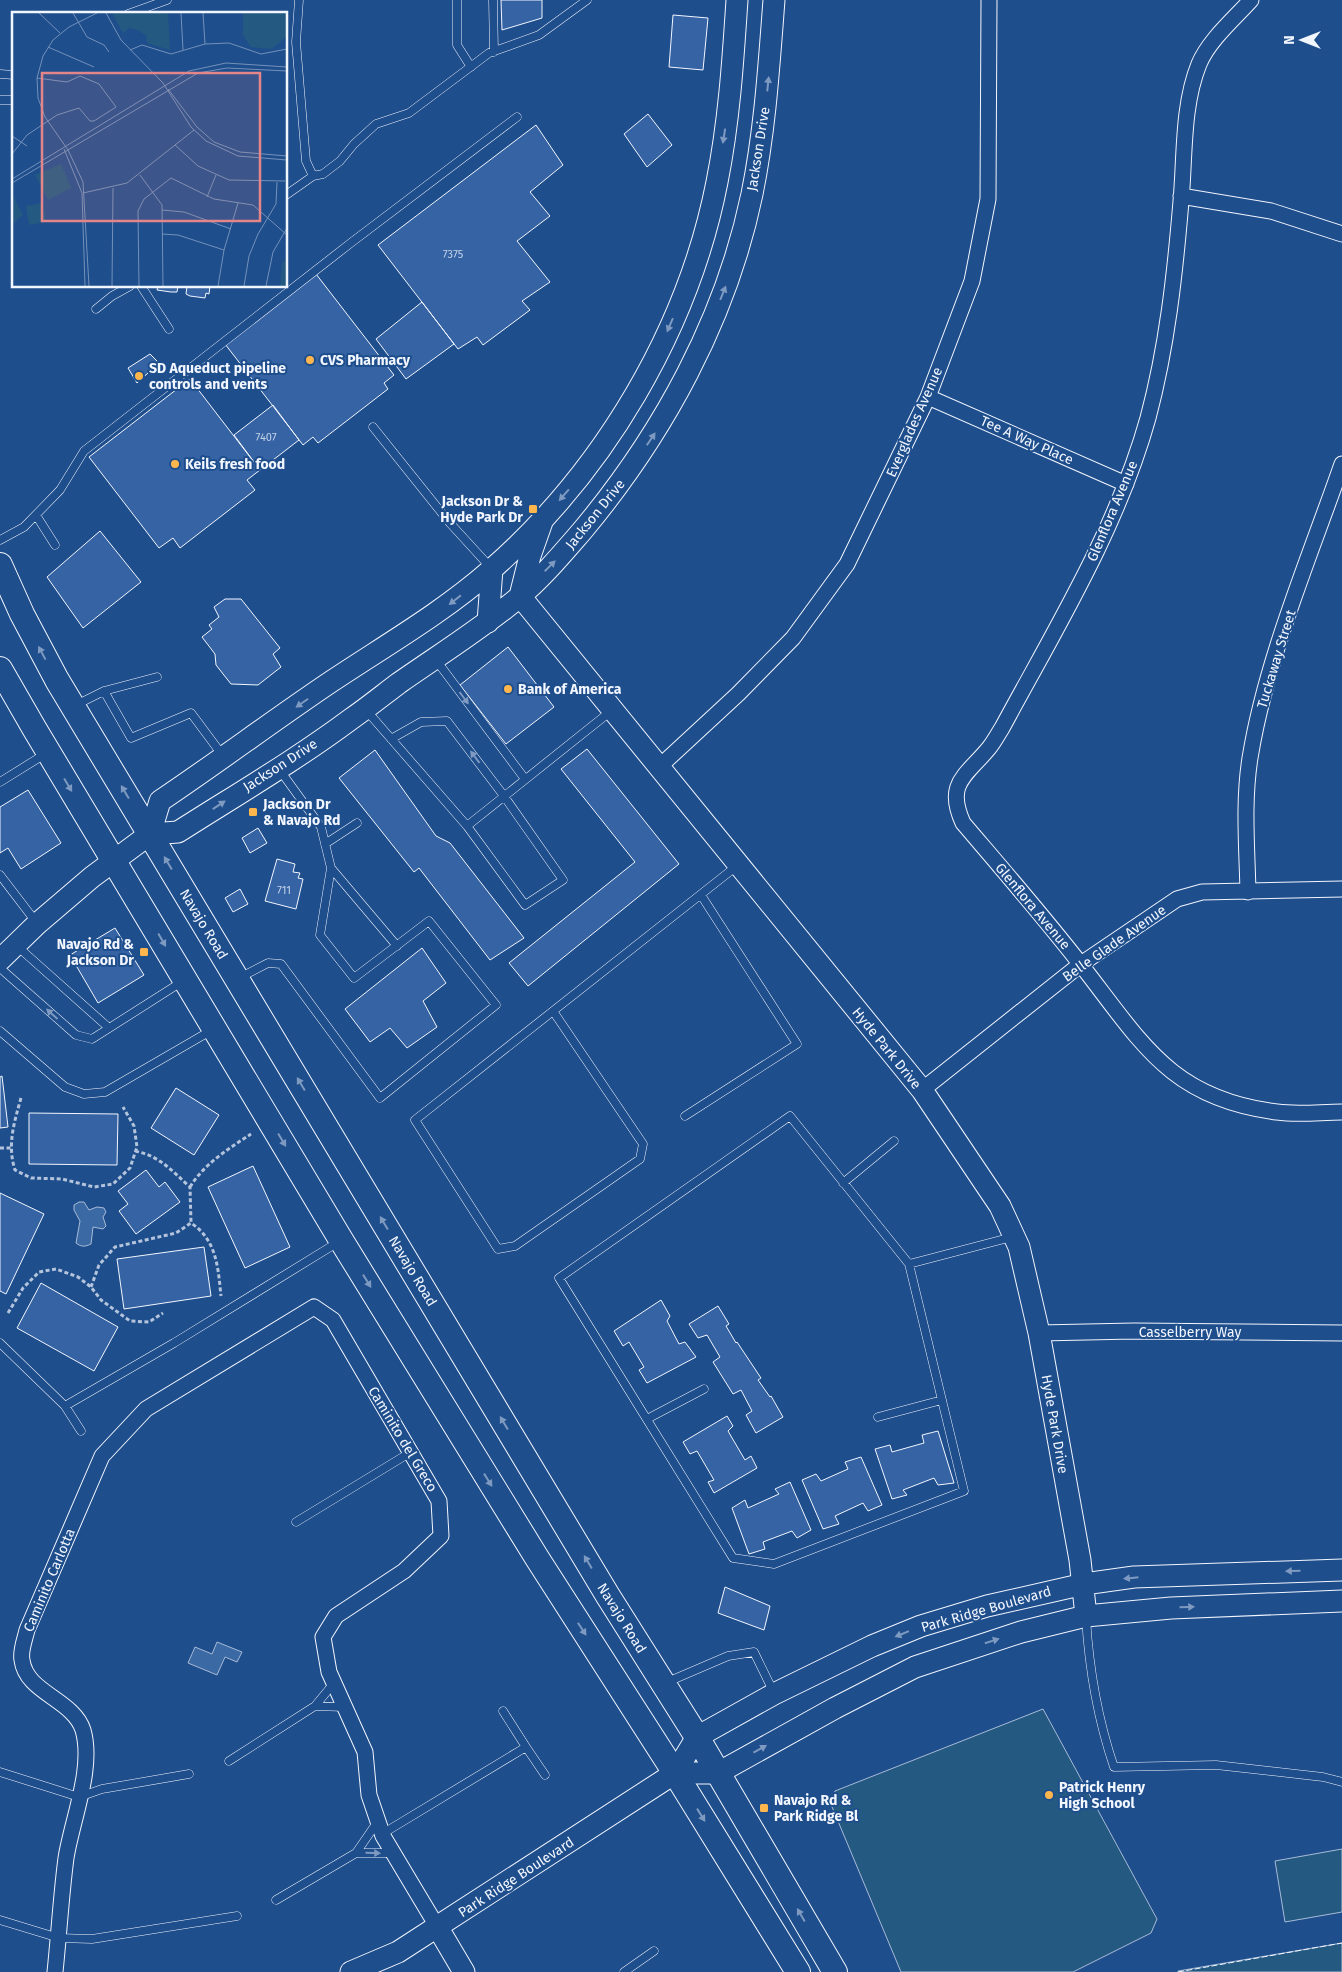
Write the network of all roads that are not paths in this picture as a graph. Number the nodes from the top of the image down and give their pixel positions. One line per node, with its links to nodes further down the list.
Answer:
1 (167, 0): 10 (lane)
2 (299, 0): 14 (lane)
3 (457, 0): 12 (lane)
4 (493, 0): 11 (lane)
5 (587, 0): 11 (lane)
6 (737, 0): 27 (main road, one-way to 27)
7 (774, 0): 32 (main road, Jackson Drive, one-way to 7)
8 (989, 0): 22 (street, Everglades Avenue)
9 (1251, 0): 16 (street, Glenflora Avenue)
10 (134, 12)
11 (494, 52): 12 (lane)
12 (471, 67): 14 (lane)
13 (517, 117): 26 (lane)
14 (313, 176): 15 (lane)
15 (288, 194)
16 (1181, 196): 17 (street); 25 (street, Glenflora Avenue)
17 (1342, 234)
18 (126, 288): 20 (lane)
19 (142, 288): 21 (lane)
20 (96, 309)
21 (168, 328)
22 (928, 397): 25 (street, Tee A Way Place); 45 (street, Everglades Avenue)
23 (373, 427): 31 (lane)
24 (1342, 464): 58 (street, Tuckaway Street)
25 (1126, 484): 64 (street, Glenflora Avenue)
26 (36, 515): 28 (lane); 29 (lane)
27 (543, 519): 31 (main road); 32 (main road)
28 (0, 540)
29 (55, 545)
30 (0, 565): 38 (main road, Navajo Road, one-way to 30)
31 (492, 569): 33 (main road); 43 (main road, one-way to 43)
32 (520, 596): 33 (main road, Jackson Drive); 40 (main road, Hyde Park Drive)
33 (488, 622): 34 (main road, Jackson Drive)
34 (434, 658): 39 (main road, Jackson Drive); 46 (lane, one-way to 46)
35 (0, 669): 42 (main road)
36 (157, 676): 37 (lane)
37 (104, 691): 38 (lane); 43 (lane)
38 (73, 707): 51 (main road, Navajo Road, one-way to 38)
39 (365, 709): 41 (lane); 44 (main road, Jackson Drive)
40 (612, 710): 45 (main road, Hyde Park Drive); 46 (lane)
41 (391, 739): 48 (lane, one-way to 41); 50 (lane)
42 (48, 752): 47 (lane); 53 (main road, one-way to 53)
43 (224, 757): 51 (main road)
44 (277, 767): 51 (main road, Jackson Drive, one-way to 44); 52 (lane)
45 (658, 768): 54 (main road, Hyde Park Drive)
46 (525, 780): 48 (lane)
47 (0, 782)
48 (504, 796): 50 (lane); 50 (lane)
49 (357, 823): 52 (lane)
50 (467, 826)
51 (150, 834): 53 (main road); 66 (main road, Navajo Road, one-way to 51)
52 (325, 844): 55 (lane)
53 (114, 861): 60 (main road); 67 (main road, one-way to 67)
54 (738, 865): 59 (lane); 72 (main road, Hyde Park Drive)
55 (331, 868): 62 (lane); 62 (lane)
56 (0, 875): 60 (lane)
57 (1342, 889): 58 (street, Belle Glade Avenue)
58 (1248, 892): 64 (street, Belle Glade Avenue)
59 (701, 895): 68 (lane); 74 (lane)
60 (37, 924): 61 (main road)
61 (15, 944): 63 (main road); 69 (lane)
62 (397, 946): 66 (lane)
63 (0, 960)
64 (1081, 964): 72 (street, Belle Glade Avenue); 73 (street, Glenflora Avenue)
65 (0, 968): 69 (lane, one-way to 65)
66 (238, 979): 97 (main road, Navajo Road, one-way to 66)
67 (185, 980): 69 (lane); 70 (main road)
68 (553, 1011): 68 (lane)
69 (109, 1028)
70 (215, 1028): 71 (lane); 78 (main road, one-way to 78)
71 (0, 1031)
72 (922, 1090): 77 (main road, Hyde Park Drive)
73 (1342, 1112)
74 (685, 1116)
75 (894, 1141): 76 (lane)
76 (844, 1182): 79 (lane); 88 (lane)
77 (1014, 1237): 79 (lane); 81 (main road, Hyde Park Drive)
78 (341, 1240): 86 (lane); 106 (main road, one-way to 106)
79 (909, 1264): 85 (lane)
80 (314, 1308): 90 (street, Caminito del Greco); 111 (street, Caminito Carlotta)
81 (1039, 1333): 82 (street, Casselberry Way); 93 (main road, Hyde Park Drive)
82 (1342, 1333)
83 (0, 1343): 86 (lane)
84 (704, 1388): 88 (lane)
85 (942, 1400): 87 (lane); 88 (lane)
86 (65, 1406): 89 (lane)
87 (878, 1417)
88 (647, 1419)
89 (81, 1431)
90 (411, 1452): 91 (lane); 96 (street, Caminito del Greco)
91 (296, 1522)
92 (1342, 1570): 93 (main road, Park Ridge Boulevard, one-way to 93)
93 (1084, 1584): 95 (main road, Hyde Park Drive); 98 (main road, Park Ridge Boulevard, one-way to 98)
94 (1342, 1602): 95 (main road, one-way to 94)
95 (1086, 1616): 107 (main road, one-way to 95); 110 (lane)
96 (334, 1683): 99 (lane); 100 (street, Caminito del Greco)
97 (663, 1684): 98 (lane); 102 (main road, Navajo Road)
98 (774, 1694): 102 (main road, Park Ridge Boulevard)
99 (315, 1706): 100 (lane); 104 (lane)
100 (346, 1707): 112 (street, Caminito del Greco)
101 (502, 1711): 103 (lane)
102 (697, 1737): 106 (main road, Park Ridge Boulevard); 107 (main road, Navajo Road)
103 (526, 1746): 109 (lane); 112 (lane)
104 (229, 1761)
105 (0, 1772): 111 (lane)
106 (675, 1773): 107 (main road); 118 (main road, Park Ridge Boulevard); 125 (main road, one-way to 125)
107 (718, 1773): 126 (main road, Navajo Road, one-way to 107)
108 (189, 1774): 111 (lane)
109 (545, 1775)
110 (1342, 1782)
111 (80, 1797): 119 (street, Caminito Carlotta)
112 (380, 1828): 113 (lane); 114 (street, Caminito del Greco)
113 (356, 1852): 114 (lane, one-way to 114); 115 (lane)
114 (393, 1853): 118 (street, Caminito del Greco)
115 (276, 1900)
116 (237, 1916): 119 (lane)
117 (0, 1920): 119 (lane)
118 (438, 1928): 122 (main road, Park Ridge Boulevard); 123 (main road)
119 (59, 1938): 121 (street, Caminito Carlotta)
120 (654, 1951): 124 (lane)
121 (56, 1972)
122 (351, 1972)
123 (464, 1972)
124 (624, 1972)
125 (798, 1972)
126 (835, 1972)

